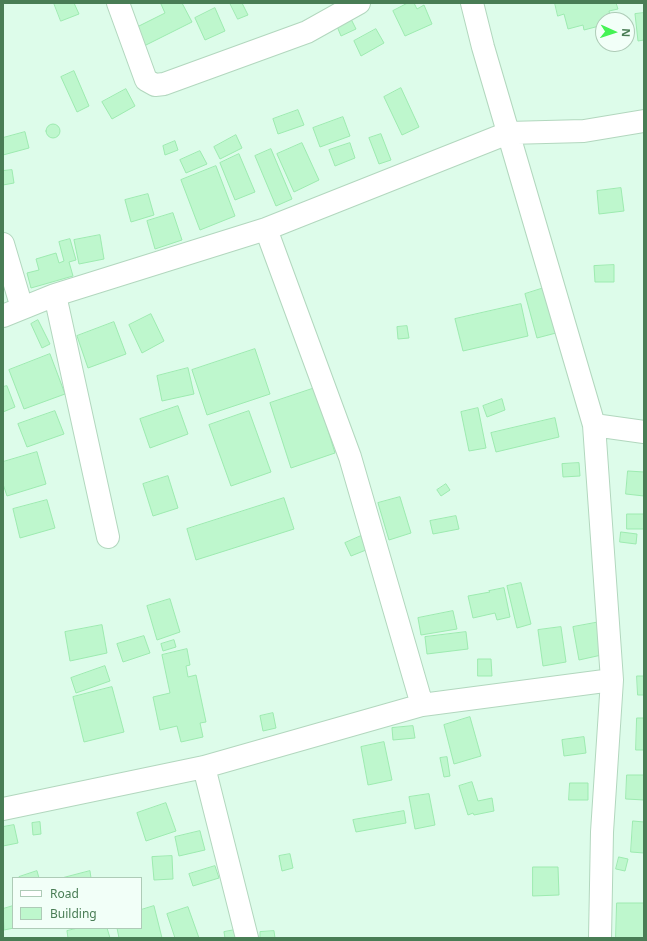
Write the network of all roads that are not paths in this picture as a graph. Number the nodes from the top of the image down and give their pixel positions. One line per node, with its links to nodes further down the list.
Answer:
1 (118, 3): 2 (street)
2 (358, 3)
3 (472, 3): 5 (street)
4 (644, 121): 5 (street)
5 (508, 133): 6 (street); 10 (street)
6 (266, 230): 8 (street); 14 (street)
7 (3, 244): 9 (street)
8 (55, 295): 9 (street); 12 (street)
9 (13, 312)
10 (594, 425): 11 (street); 13 (street)
11 (644, 432)
12 (108, 537)
13 (612, 680): 14 (street); 18 (street)
14 (422, 704): 15 (street)
15 (204, 767): 16 (street); 17 (street)
16 (3, 809)
17 (247, 938)
18 (600, 938)

